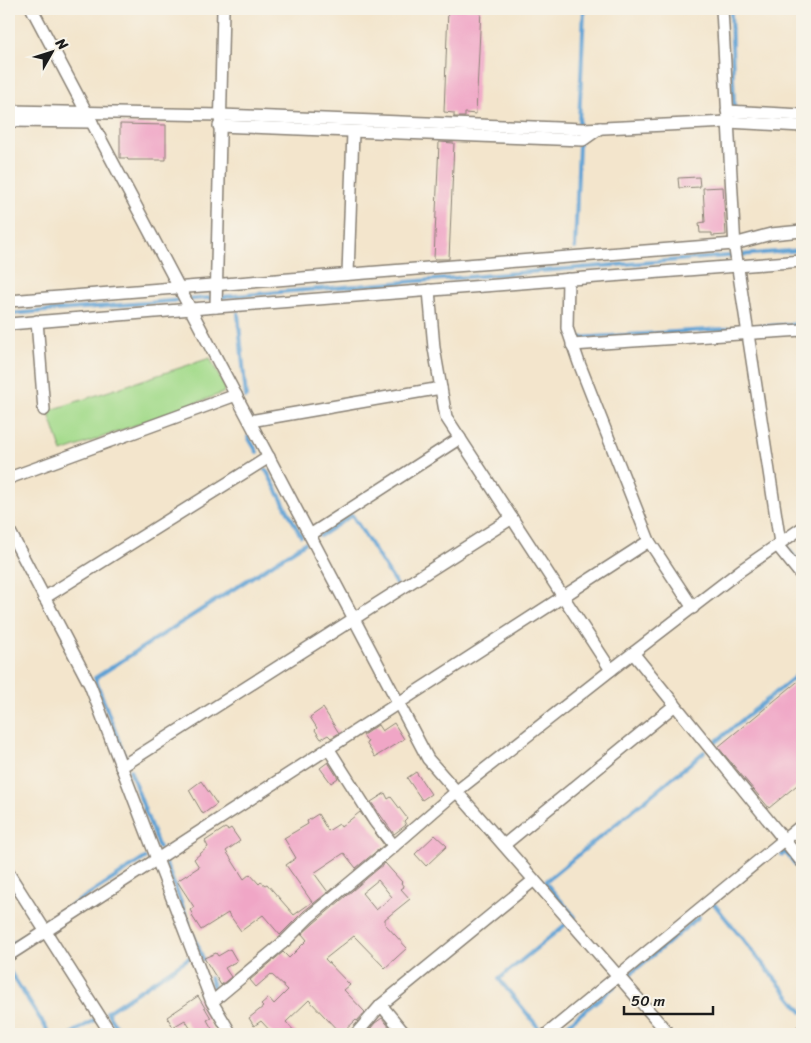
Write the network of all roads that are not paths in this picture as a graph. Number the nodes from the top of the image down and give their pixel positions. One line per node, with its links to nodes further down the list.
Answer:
1 (32, 9): 8 (street)
2 (223, 9): 10 (street)
3 (722, 9): 9 (street)
4 (780, 9): 5 (street)
5 (802, 10)
6 (9, 111): 8 (street)
7 (802, 114): 9 (street)
8 (89, 117): 10 (street); 11 (street); 24 (street)
9 (728, 117): 13 (street); 14 (street); 18 (street)
10 (220, 120): 12 (street); 15 (street); 22 (street)
11 (9, 121)
12 (404, 122): 14 (street); 16 (street)
13 (802, 126)
14 (600, 128): 16 (street)
15 (353, 132): 16 (street); 20 (street)
16 (404, 134)
17 (802, 231): 18 (street)
18 (736, 255): 19 (street); 20 (street); 21 (street); 31 (street)
19 (802, 260)
20 (348, 274): 22 (street)
21 (568, 279): 23 (street); 32 (street)
22 (216, 288): 24 (street); 26 (street)
23 (429, 290): 26 (street); 33 (street)
24 (182, 291): 25 (street); 27 (street)
25 (9, 301)
26 (216, 305): 27 (street)
27 (190, 307): 28 (street); 34 (street)
28 (37, 321): 29 (street); 35 (street)
29 (9, 324)
30 (802, 330): 31 (street)
31 (748, 333): 32 (street); 45 (street)
32 (572, 344): 44 (street)
33 (441, 388): 36 (street); 37 (street)
34 (236, 395): 36 (street); 39 (street)
35 (44, 410)
36 (250, 421): 38 (street)
37 (460, 438): 40 (street); 43 (street)
38 (269, 457): 43 (street); 48 (street)
39 (9, 478)
40 (512, 518): 47 (street); 50 (street)
41 (802, 528): 45 (street)
42 (9, 530): 48 (street)
43 (310, 535): 50 (street)
44 (649, 541): 47 (street); 49 (street)
45 (779, 544): 46 (street); 49 (street)
46 (802, 576)
47 (562, 596): 52 (street); 53 (street)
48 (44, 598): 56 (street)
49 (692, 608): 51 (street)
50 (353, 618): 53 (street); 56 (street)
51 (633, 653): 52 (street); 54 (street)
52 (611, 670): 57 (street)
53 (397, 703): 55 (street); 57 (street)
54 (675, 705): 59 (street); 60 (street)
55 (328, 748): 61 (street); 62 (street)
56 (121, 767): 62 (street)
57 (457, 791): 60 (street); 61 (street)
58 (802, 825): 59 (street)
59 (784, 840): 63 (street); 68 (street)
60 (504, 845): 65 (street)
61 (394, 846): 69 (street)
62 (157, 860): 66 (street); 69 (street)
63 (802, 862)
64 (9, 874): 66 (street)
65 (534, 880): 68 (street); 70 (street)
66 (45, 931): 67 (street); 72 (street)
67 (9, 955)
68 (618, 976): 76 (street); 77 (street)
69 (212, 1002): 73 (street)
70 (381, 1005): 74 (street); 75 (street)
71 (802, 1031): 78 (street)
72 (111, 1034)
73 (231, 1034)
74 (356, 1034)
75 (405, 1034)
76 (547, 1034)
77 (669, 1034)
78 (798, 1034)

